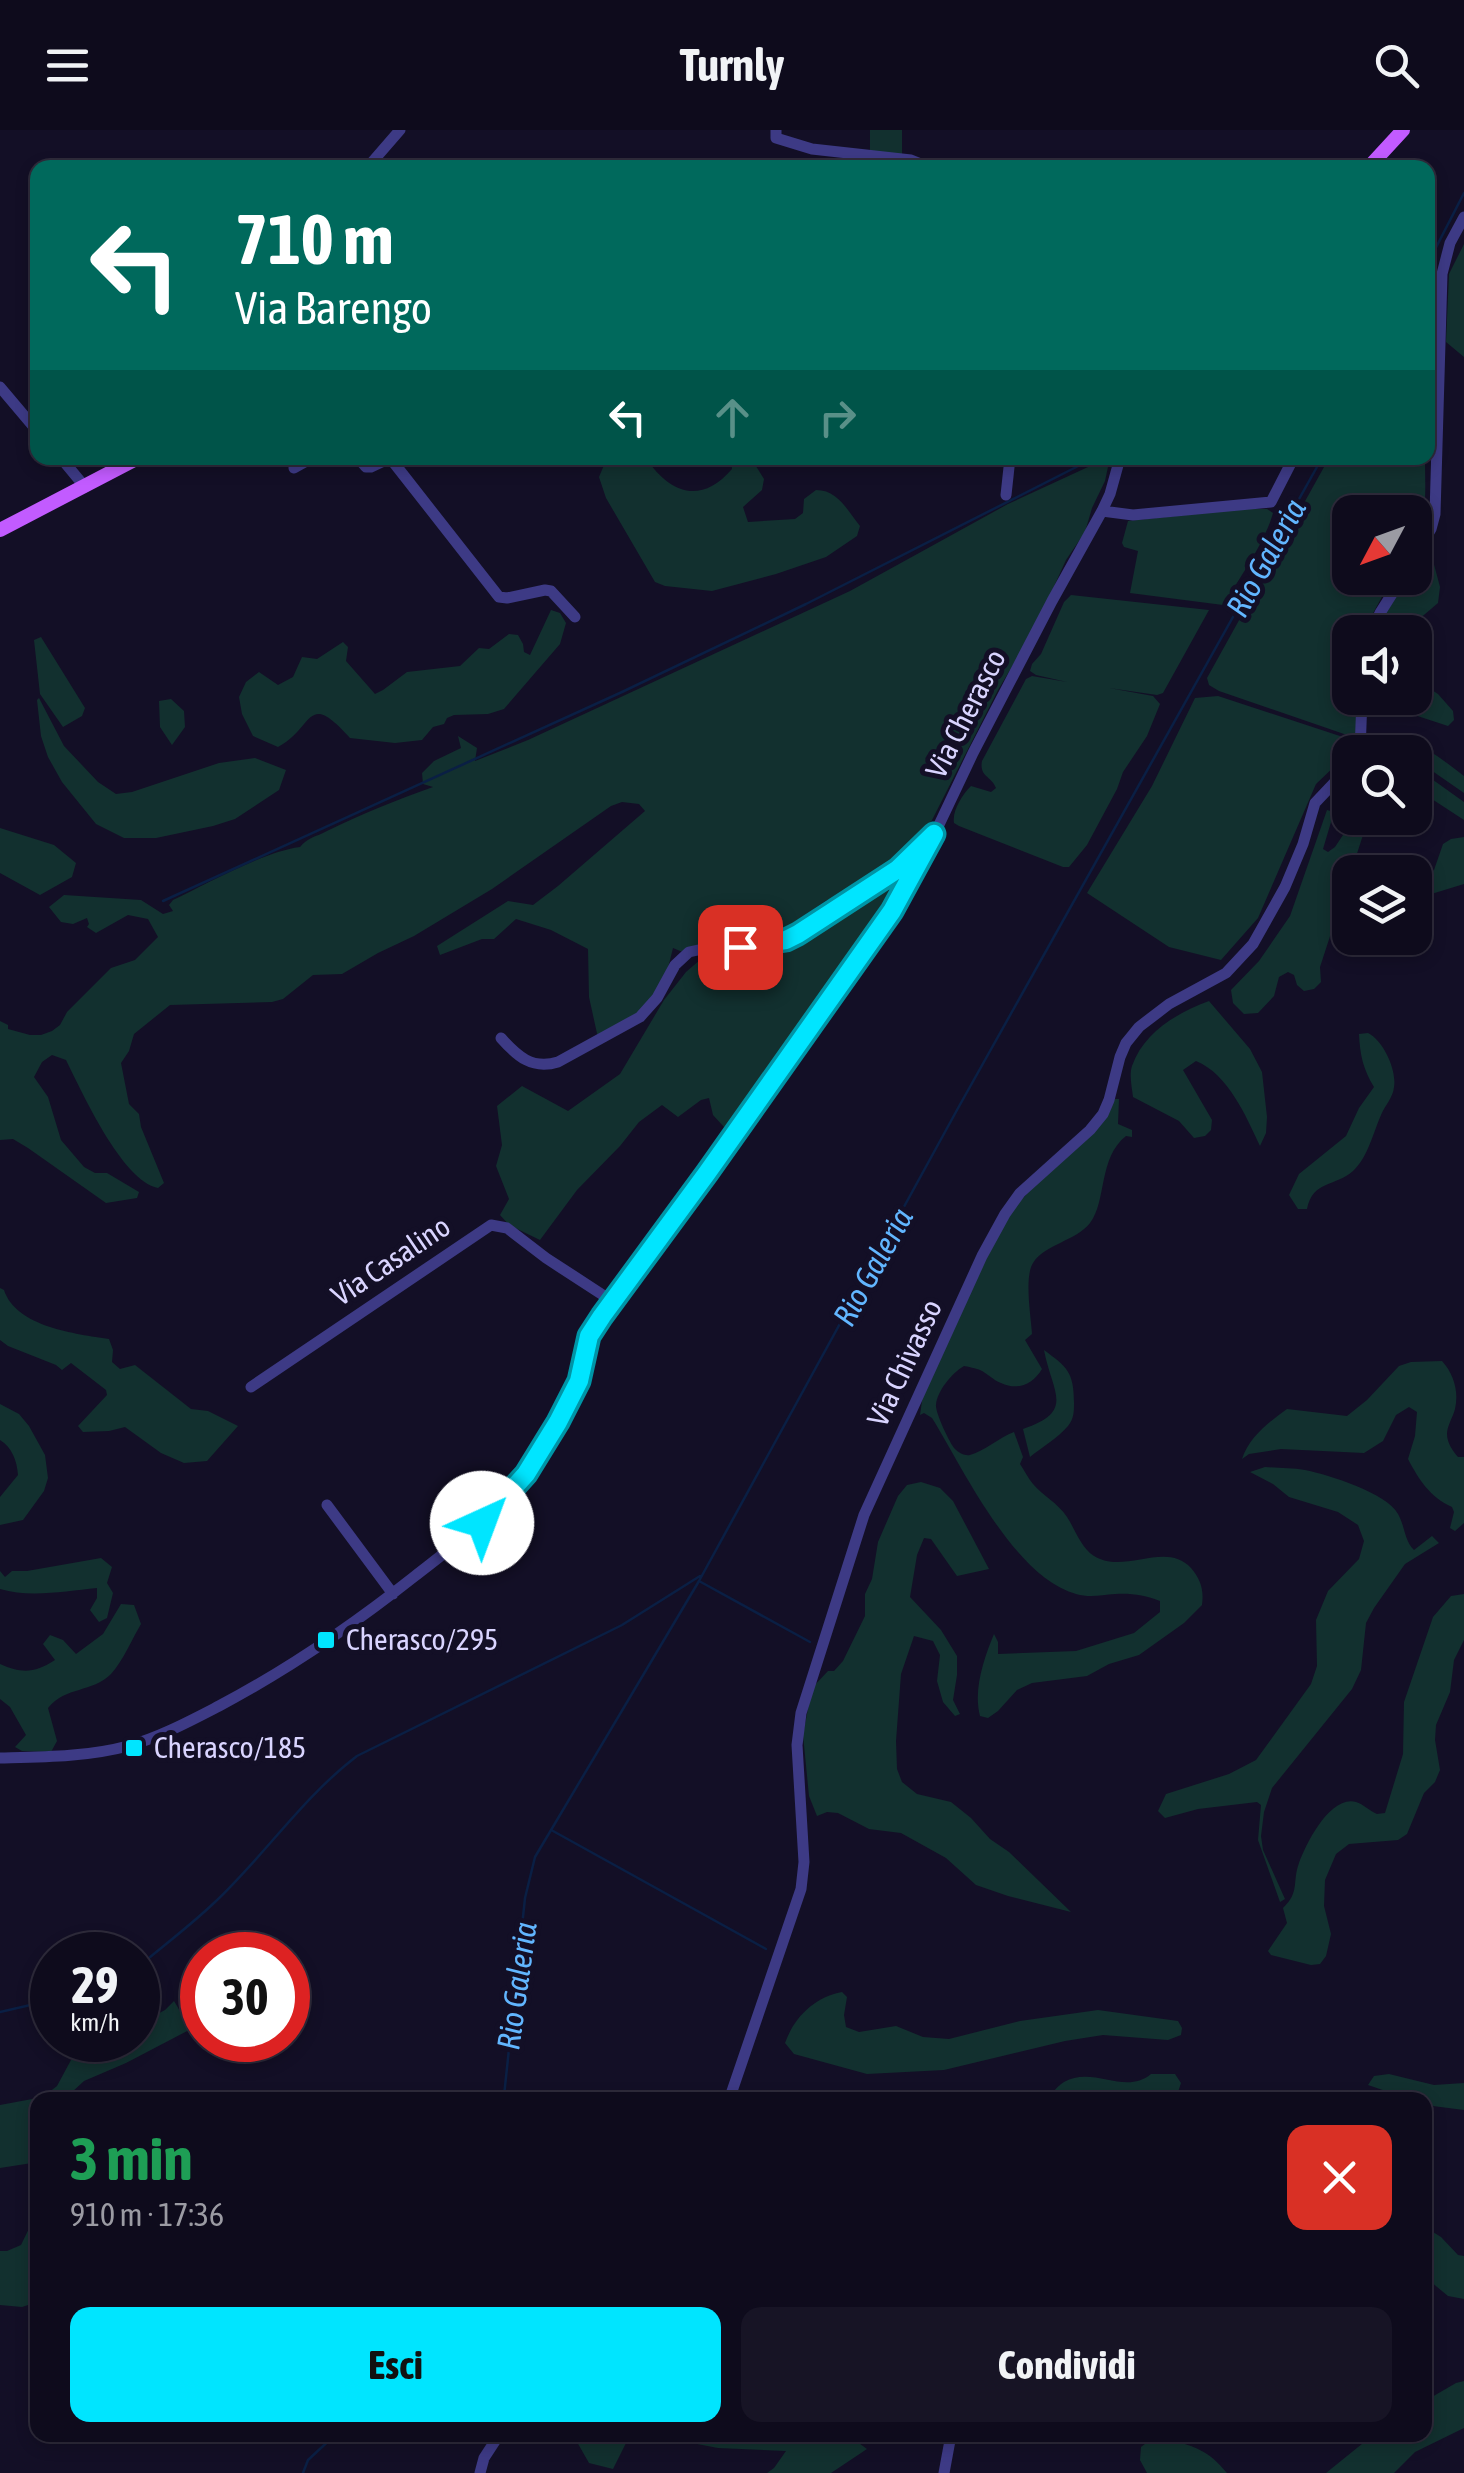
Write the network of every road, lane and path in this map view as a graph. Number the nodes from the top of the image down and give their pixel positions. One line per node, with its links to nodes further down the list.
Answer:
1 (400, 130): 4 (street)
2 (776, 130): 5 (street)
3 (1403, 130): 6 (main road)
4 (374, 160)
5 (911, 160)
6 (1375, 160)
7 (1464, 217): 21 (street)
8 (0, 391): 9 (street)
9 (30, 424)
10 (67, 465): 18 (street)
11 (125, 465): 18 (main road)
12 (299, 465): 17 (street)
13 (396, 465): 23 (street)
14 (1009, 465): 19 (street)
15 (1118, 465): 20 (street, Via Cherasco)
16 (1290, 465): 20 (street)
17 (294, 468)
18 (85, 486): 22 (main road)
19 (1006, 494)
20 (1102, 511): 25 (street, Via Cherasco)
21 (1432, 525)
22 (0, 530)
23 (575, 618)
24 (1332, 782): 32 (street, Via Chivasso)
25 (934, 834): 26 (street); 27 (street, Via Cherasco)
26 (501, 1038)
27 (612, 1302): 28 (street, Via Casalino); 30 (street, Via Cherasco)
28 (251, 1387)
29 (327, 1505): 30 (street)
30 (393, 1594): 31 (street, Via Cherasco)
31 (0, 1758)
32 (732, 2092)
33 (494, 2442): 35 (street)
34 (949, 2442): 36 (street)
35 (480, 2473)
36 (944, 2473)

